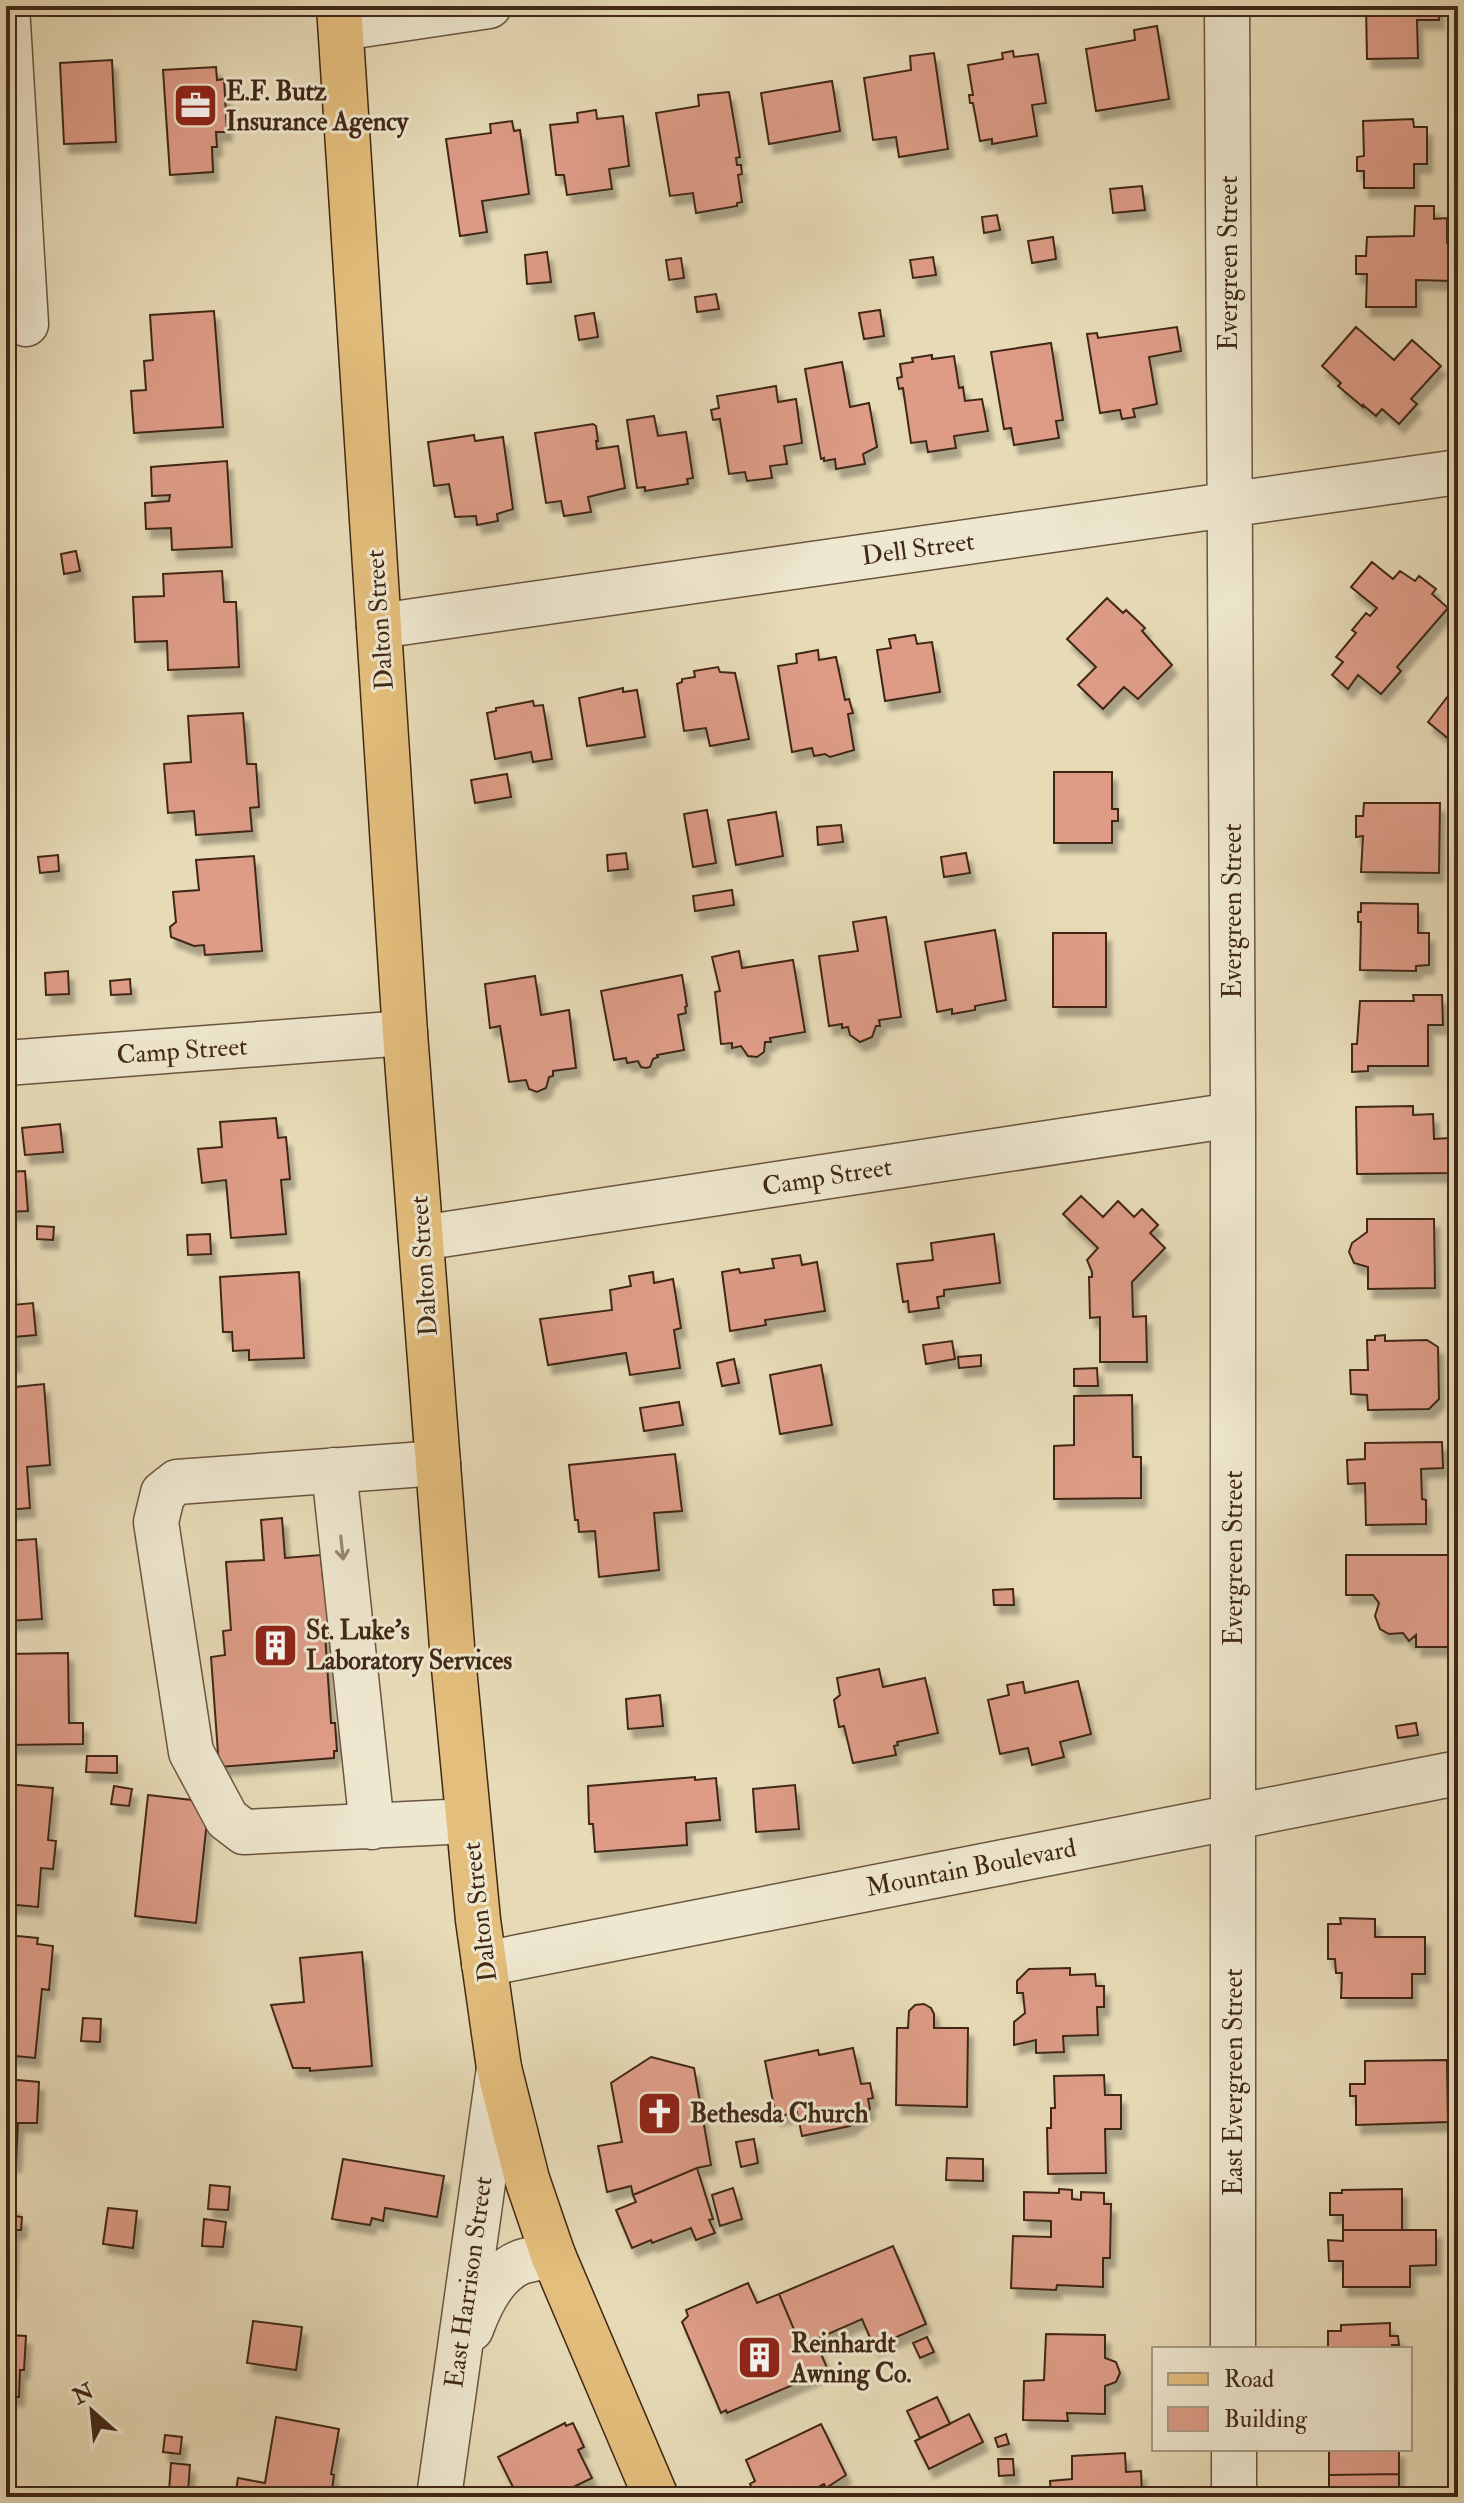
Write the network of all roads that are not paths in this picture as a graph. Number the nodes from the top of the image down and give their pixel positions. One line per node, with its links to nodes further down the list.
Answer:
1 (7, 6): 5 (street)
2 (489, 6): 4 (street)
3 (1227, 6): 7 (street, Evergreen Street)
4 (340, 17): 8 (main road, Dalton Street)
5 (26, 324)
6 (1458, 472): 7 (street, Dell Street)
7 (1229, 503): 8 (street, Dell Street); 11 (street, Evergreen Street)
8 (379, 626): 9 (main road, Dalton Street)
9 (405, 1033): 10 (street, Camp Street); 12 (main road, Dalton Street)
10 (6, 1063)
11 (1233, 1115): 12 (street, Camp Street); 16 (street, Evergreen Street)
12 (421, 1238): 13 (main road, Dalton Street)
13 (438, 1463): 14 (street); 17 (main road, Dalton Street)
14 (334, 1470): 18 (street, one-way to 18); 18 (street)
15 (1458, 1773): 16 (street, Mountain Boulevard)
16 (1233, 1815): 19 (street, Mountain Boulevard); 22 (street, East Evergreen Street)
17 (468, 1821): 18 (street); 19 (main road, Dalton Street)
18 (372, 1827)
19 (484, 1964): 20 (main road, Dalton Street)
20 (499, 2068): 21 (main road, Dalton Street); 23 (street, East Harrison Street)
21 (553, 2255): 23 (street); 26 (main road, Dalton Street)
22 (1233, 2347)
23 (454, 2377): 25 (street, East Harrison Street)
24 (1234, 2451): 27 (street)
25 (439, 2497)
26 (656, 2497)
27 (1234, 2497)

